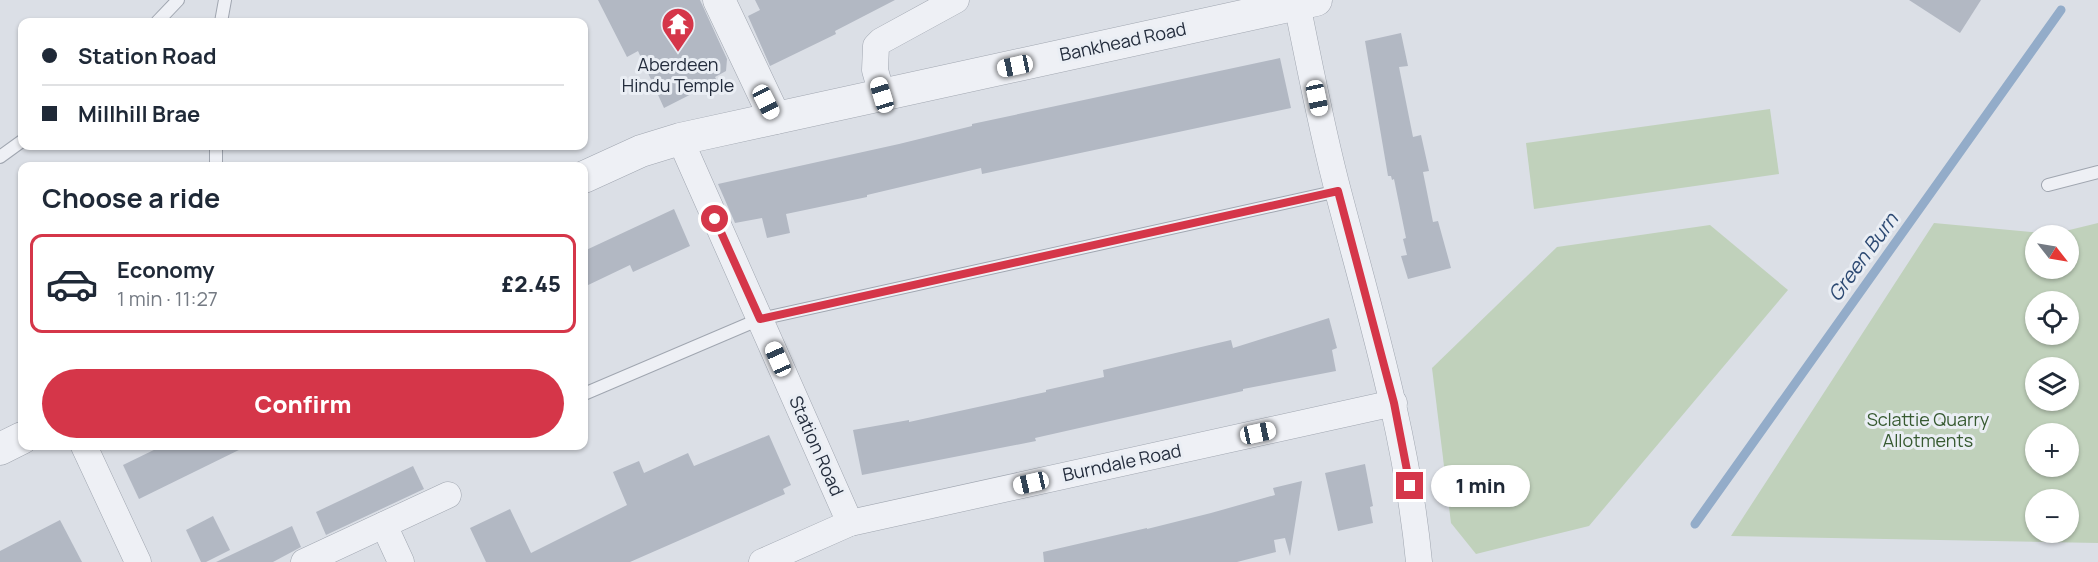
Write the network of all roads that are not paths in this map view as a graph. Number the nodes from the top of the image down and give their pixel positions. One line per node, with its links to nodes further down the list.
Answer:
1 (178, 0): 8 (lane)
2 (225, 0): 9 (lane)
3 (719, 0): 11 (street)
4 (956, 0): 6 (street)
5 (1306, 2): 7 (street, Bankhead Road); 18 (street)
6 (929, 6): 10 (street)
7 (1263, 6): 10 (street, Bankhead Road)
8 (161, 18)
9 (222, 18)
10 (882, 95): 11 (street, Bankhead Road)
11 (775, 118): 12 (street, Bankhead Road)
12 (680, 139): 16 (street, Bankhead Road); 19 (street, Station Road)
13 (18, 144): 14 (lane)
14 (0, 157)
15 (2098, 172): 17 (lane)
16 (588, 175)
17 (2048, 185)
18 (1338, 191): 19 (lane); 21 (street)
19 (760, 319): 20 (lane); 26 (street, Station Road)
20 (588, 392)
21 (1394, 403): 26 (street, Burndale Road); 32 (street)
22 (18, 440): 23 (street)
23 (0, 449)
24 (86, 450): 28 (street)
25 (448, 495): 27 (street)
26 (850, 523): 31 (street, Burndale Road)
27 (384, 525): 29 (street); 30 (street)
28 (138, 562)
29 (304, 562)
30 (401, 562)
31 (762, 562)
32 (1419, 562)

